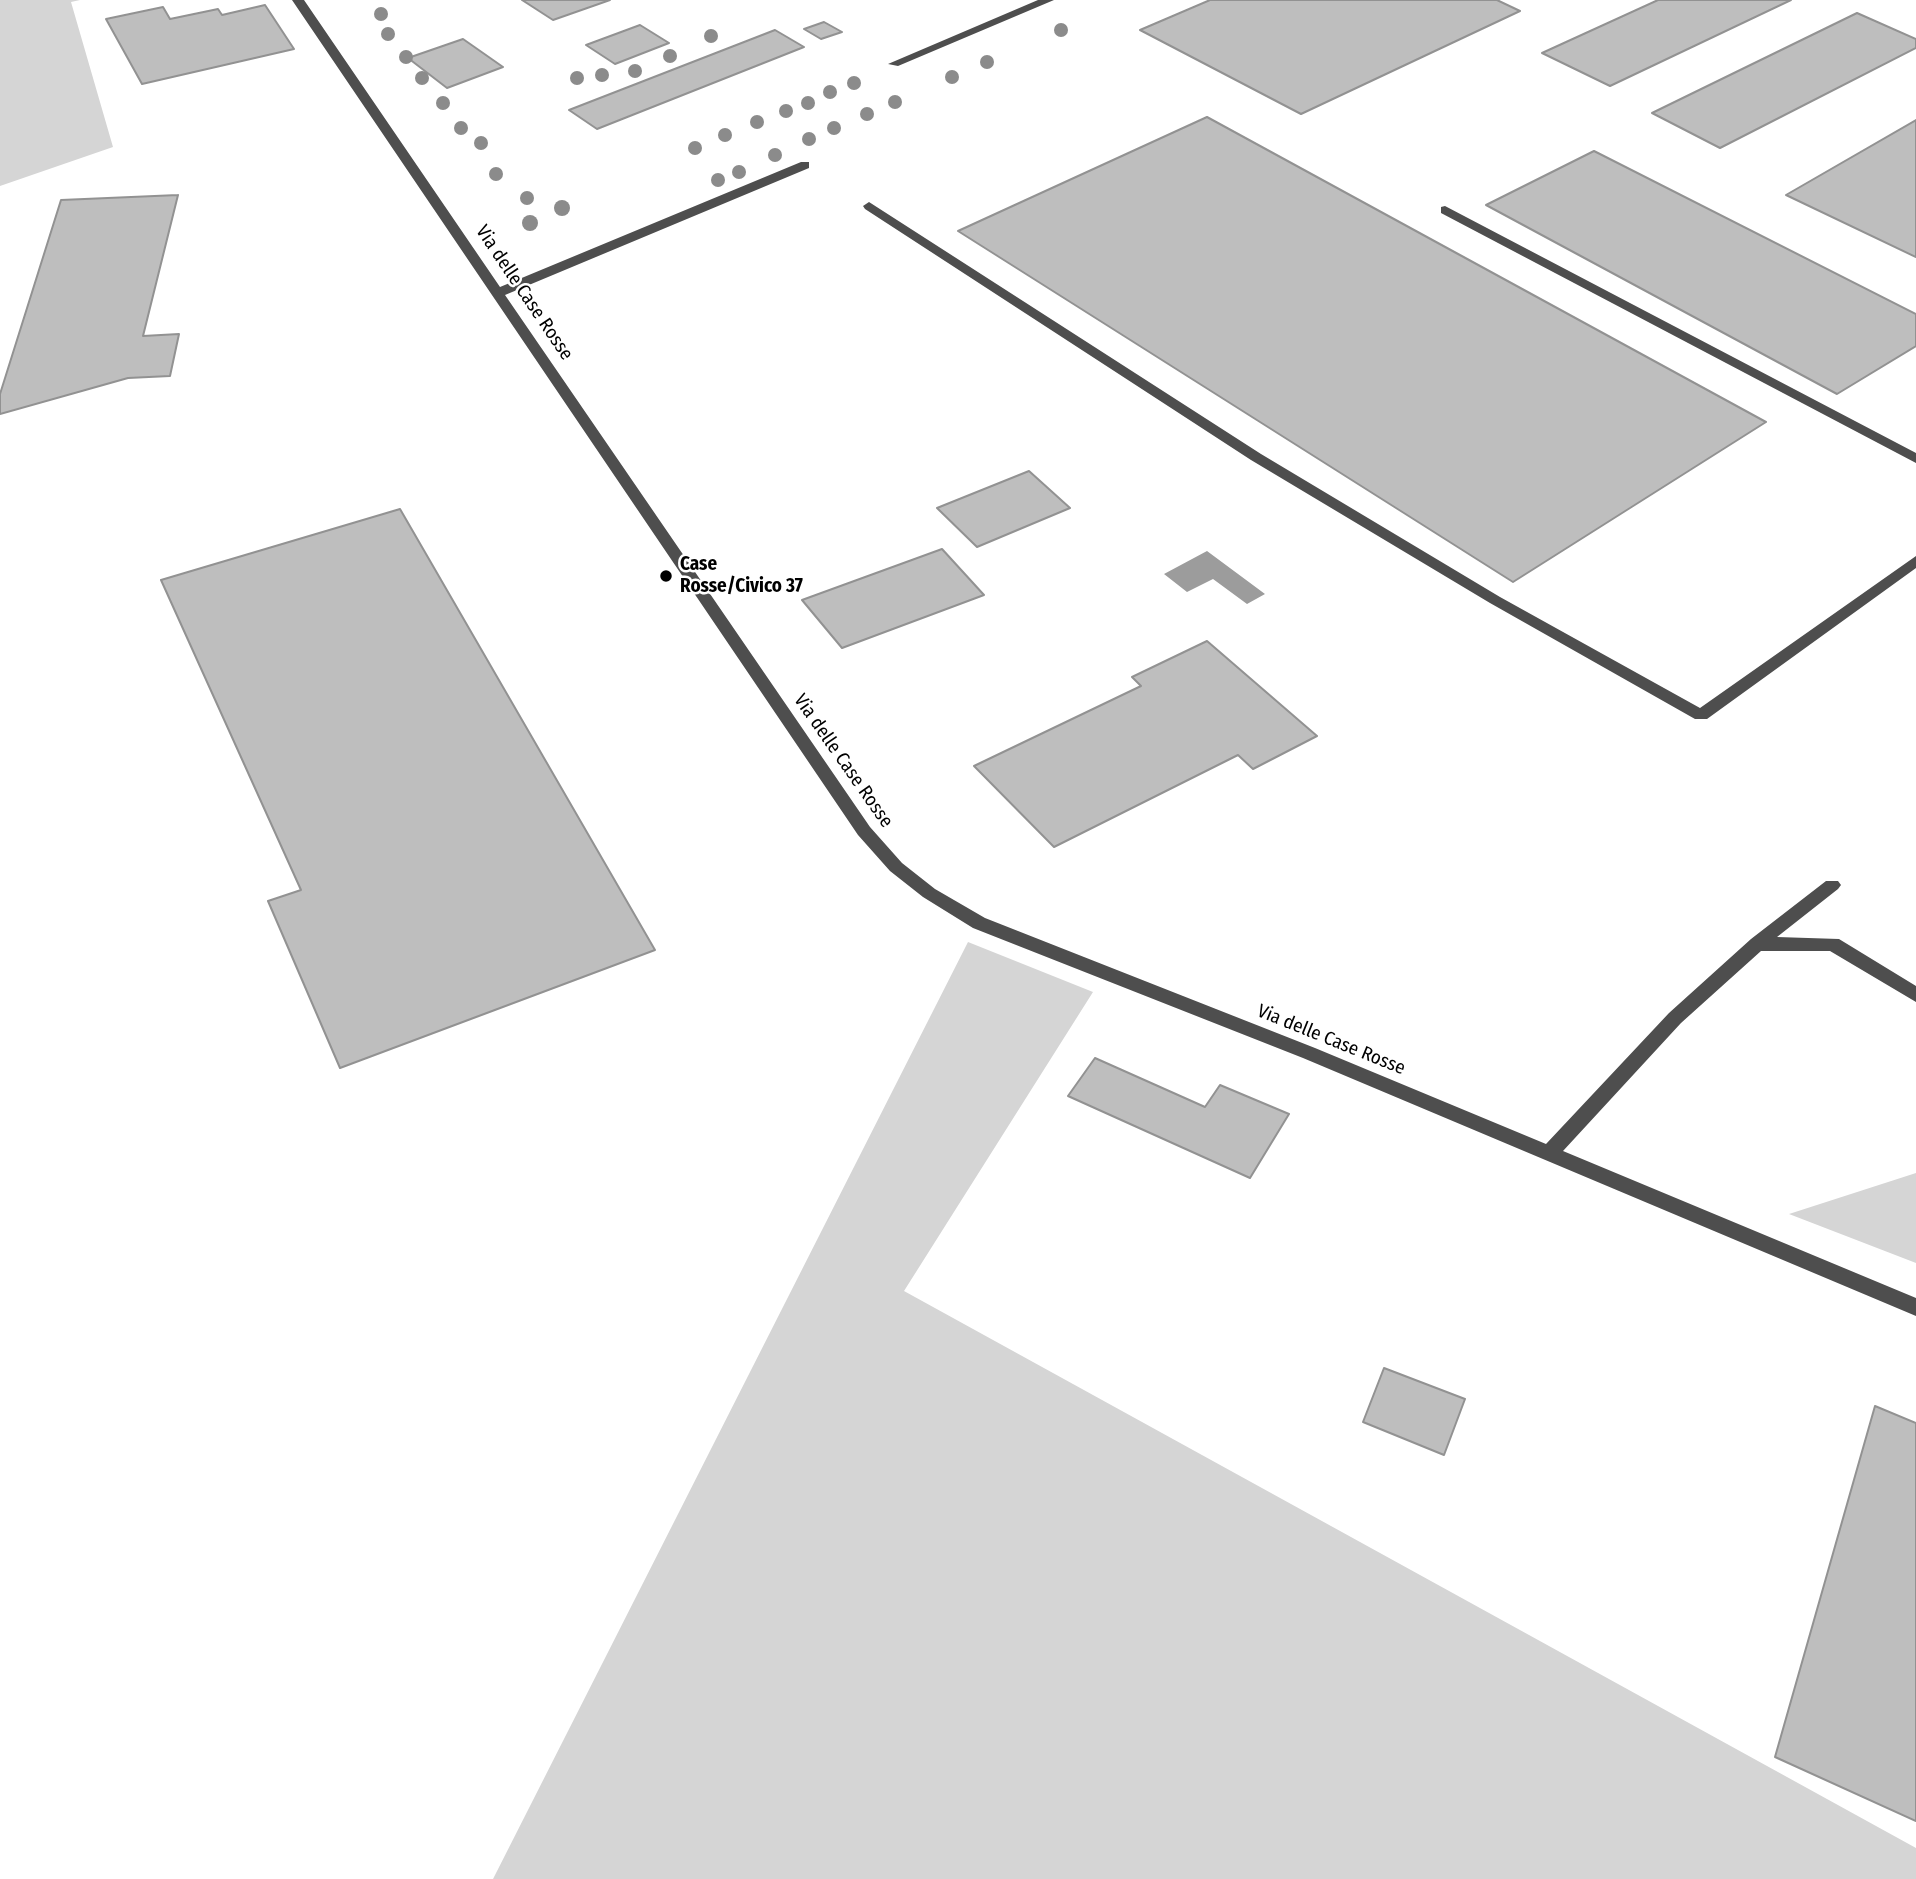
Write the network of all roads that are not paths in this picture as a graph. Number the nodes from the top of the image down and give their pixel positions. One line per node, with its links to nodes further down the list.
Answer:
1 (298, 0): 7 (street, Via delle Case Rosse)
2 (1048, 0): 3 (street)
3 (894, 64)
4 (805, 165): 7 (street)
5 (869, 206): 9 (street)
6 (1445, 210): 8 (street)
7 (498, 293): 13 (street, Via delle Case Rosse)
8 (1916, 458)
9 (1916, 561)
10 (1832, 885): 11 (street)
11 (1757, 944): 12 (street); 13 (street)
12 (1916, 995)
13 (1549, 1153): 14 (street, Via delle Case Rosse)
14 (1916, 1307)

